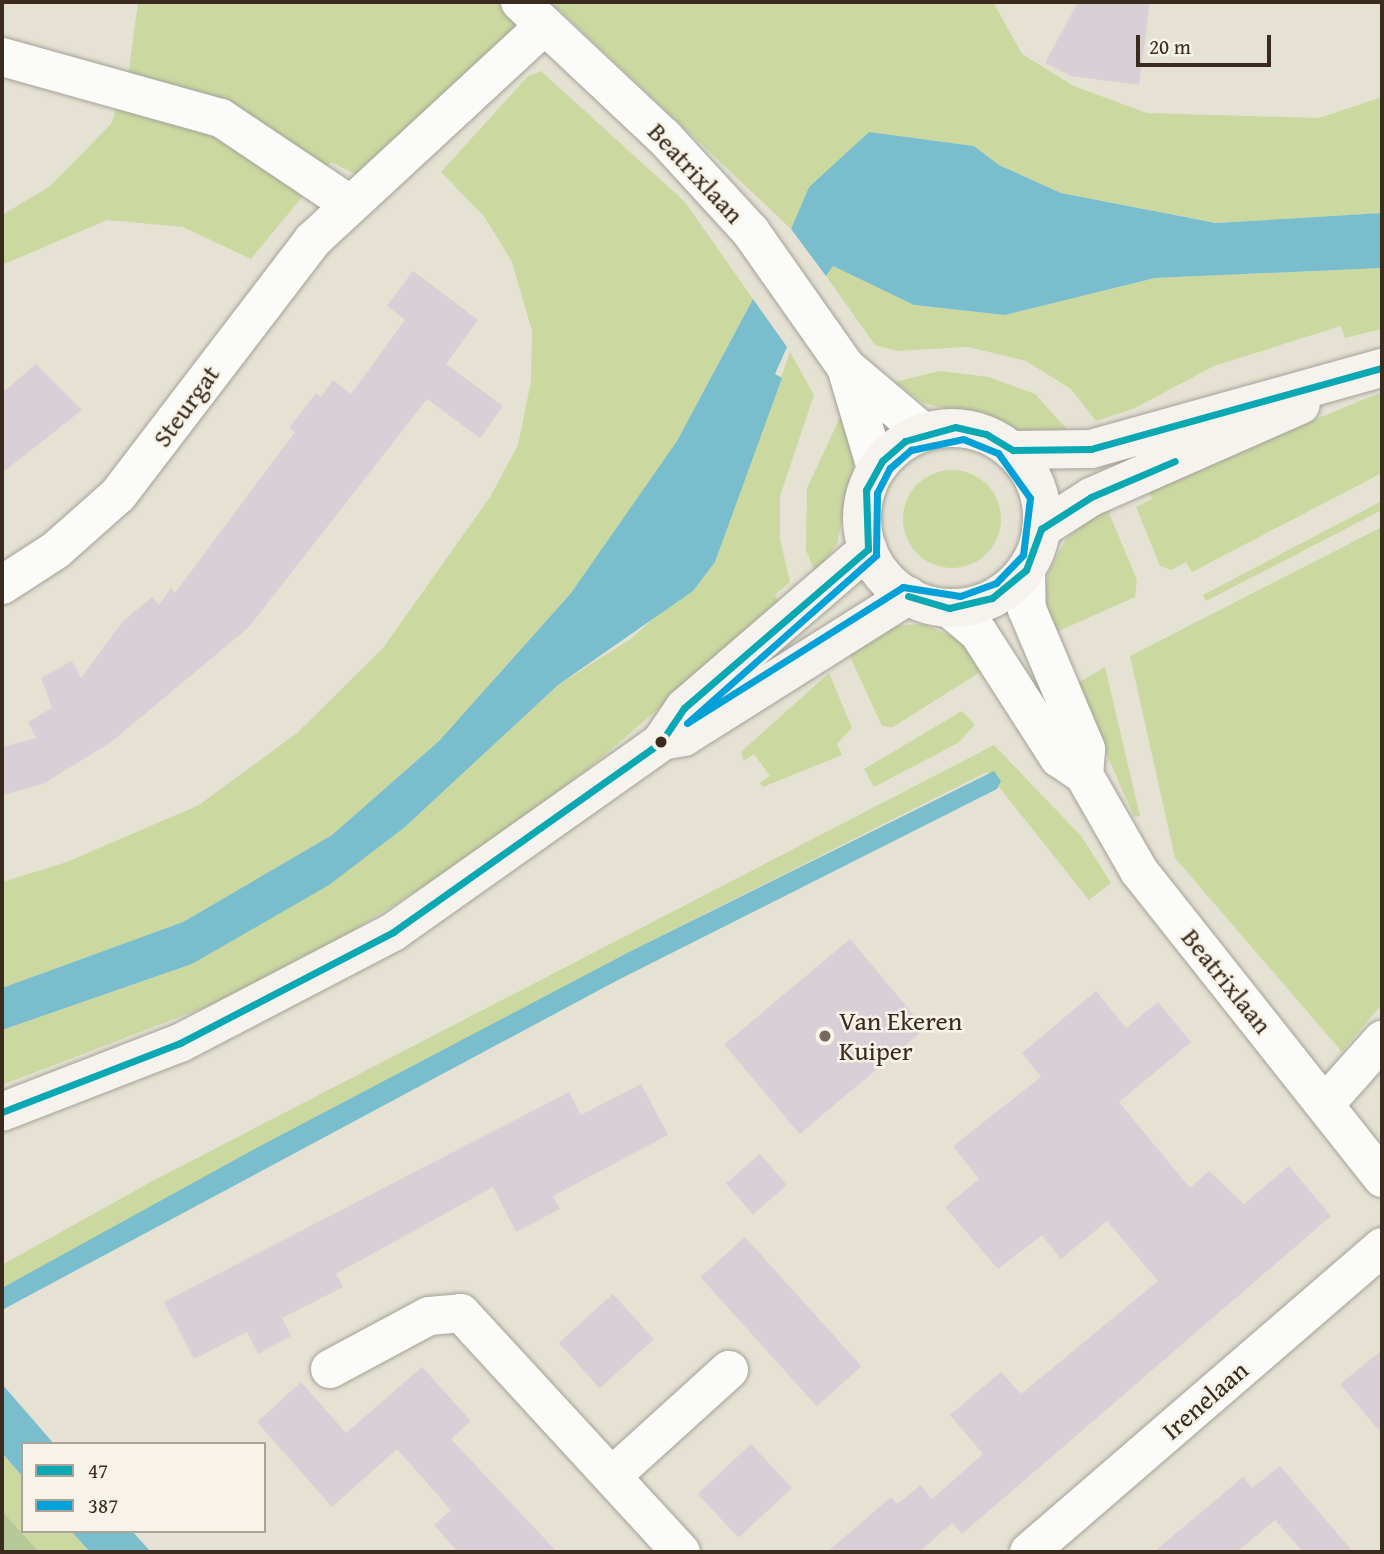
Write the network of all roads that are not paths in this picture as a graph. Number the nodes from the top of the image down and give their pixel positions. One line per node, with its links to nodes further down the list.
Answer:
1 (532, 14): 3 (street, Steurgat); 4 (street, Beatrixlaan)
2 (2, 57): 3 (street)
3 (348, 203): 13 (street, Steurgat)
4 (840, 360): 7 (street, Beatrixlaan); 9 (street, Beatrixlaan)
5 (1382, 368): 6 (main road)
6 (1321, 390): 8 (main road); 10 (main road)
7 (923, 432): 8 (main road); 9 (main road)
8 (1013, 450): 10 (main road)
9 (876, 468): 11 (main road)
10 (1041, 529): 12 (main road)
11 (868, 549): 14 (main road); 16 (main road)
12 (1026, 570): 15 (main road); 17 (street, Beatrixlaan)
13 (2, 585)
14 (908, 596): 15 (main road); 16 (main road)
15 (949, 608): 17 (street, Beatrixlaan)
16 (661, 742): 20 (main road)
17 (1084, 775): 19 (street, Beatrixlaan)
18 (1382, 1040): 19 (street)
19 (1325, 1104): 21 (street, Beatrixlaan)
20 (2, 1112)
21 (1382, 1178)
22 (1382, 1247): 27 (street, Irenelaan)
23 (331, 1369): 25 (street)
24 (729, 1370): 25 (street)
25 (612, 1476): 26 (street)
26 (681, 1552)
27 (1029, 1552)

